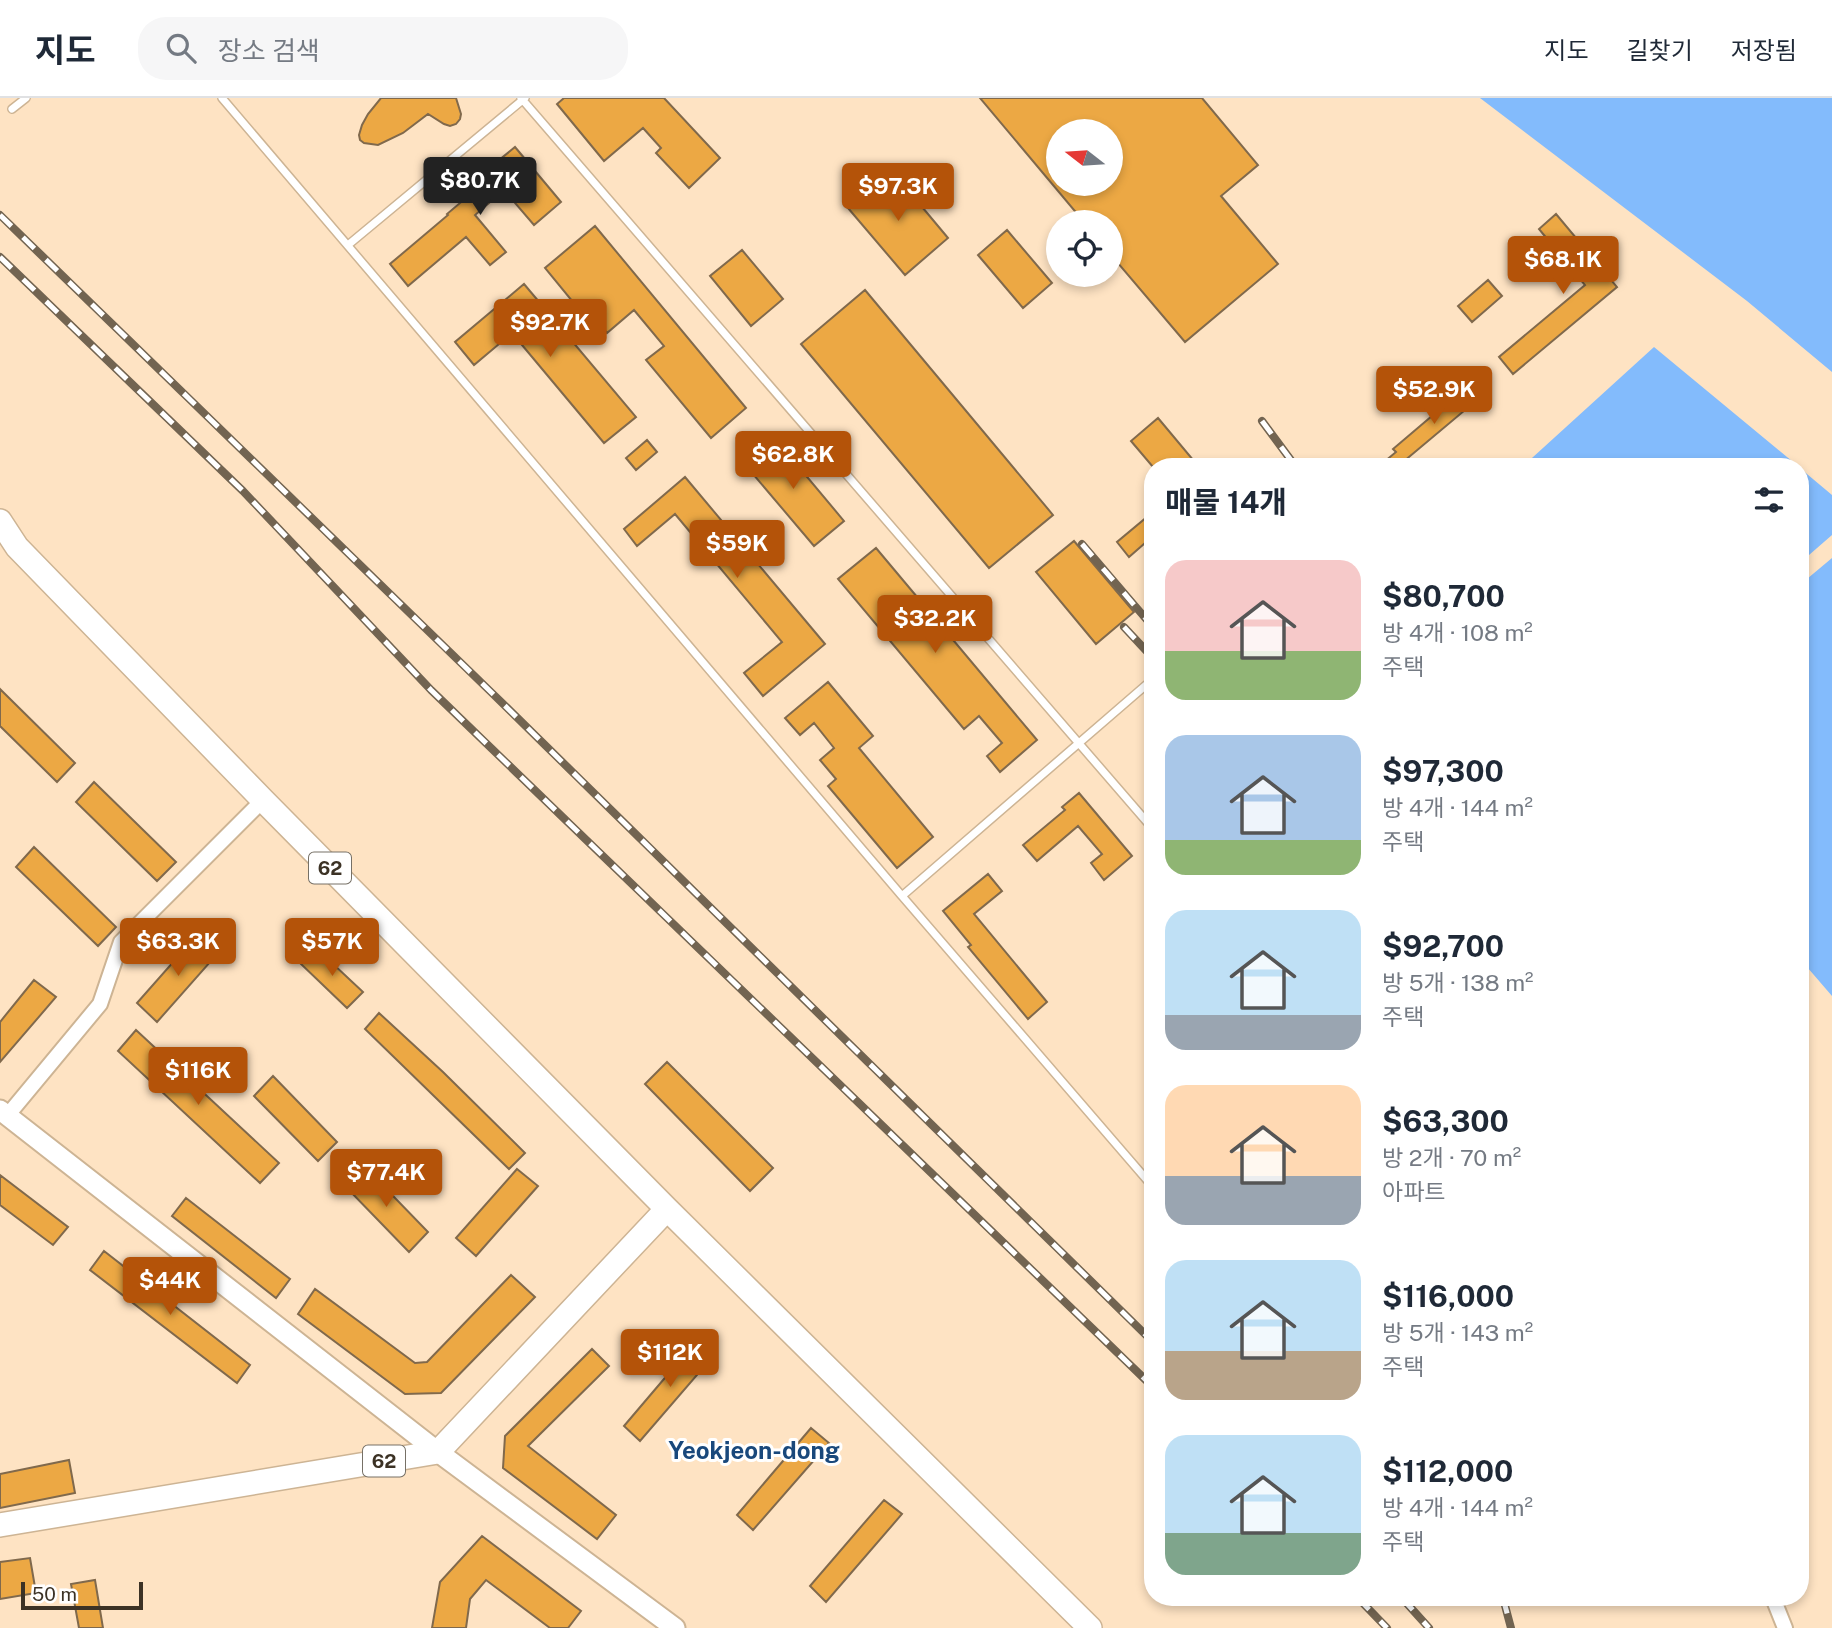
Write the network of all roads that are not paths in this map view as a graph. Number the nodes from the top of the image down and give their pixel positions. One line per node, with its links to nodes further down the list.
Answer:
1 (26, 98): 4 (lane)
2 (222, 98): 5 (lane)
3 (523, 99): 5 (lane); 8 (lane)
4 (12, 109)
5 (348, 245): 11 (lane)
6 (0, 522): 9 (main road, 62)
7 (1144, 687): 8 (lane)
8 (1079, 744): 10 (lane); 11 (lane)
9 (263, 800): 12 (street); 14 (main road, 62)
10 (1144, 819)
11 (902, 896): 13 (lane)
12 (4, 1113): 15 (main road)
13 (1144, 1177)
14 (667, 1209): 15 (main road); 19 (main road)
15 (438, 1452): 16 (main road, 62); 18 (main road)
16 (0, 1525)
17 (1776, 1606): 20 (street)
18 (675, 1628)
19 (1090, 1628)
20 (1786, 1628)

